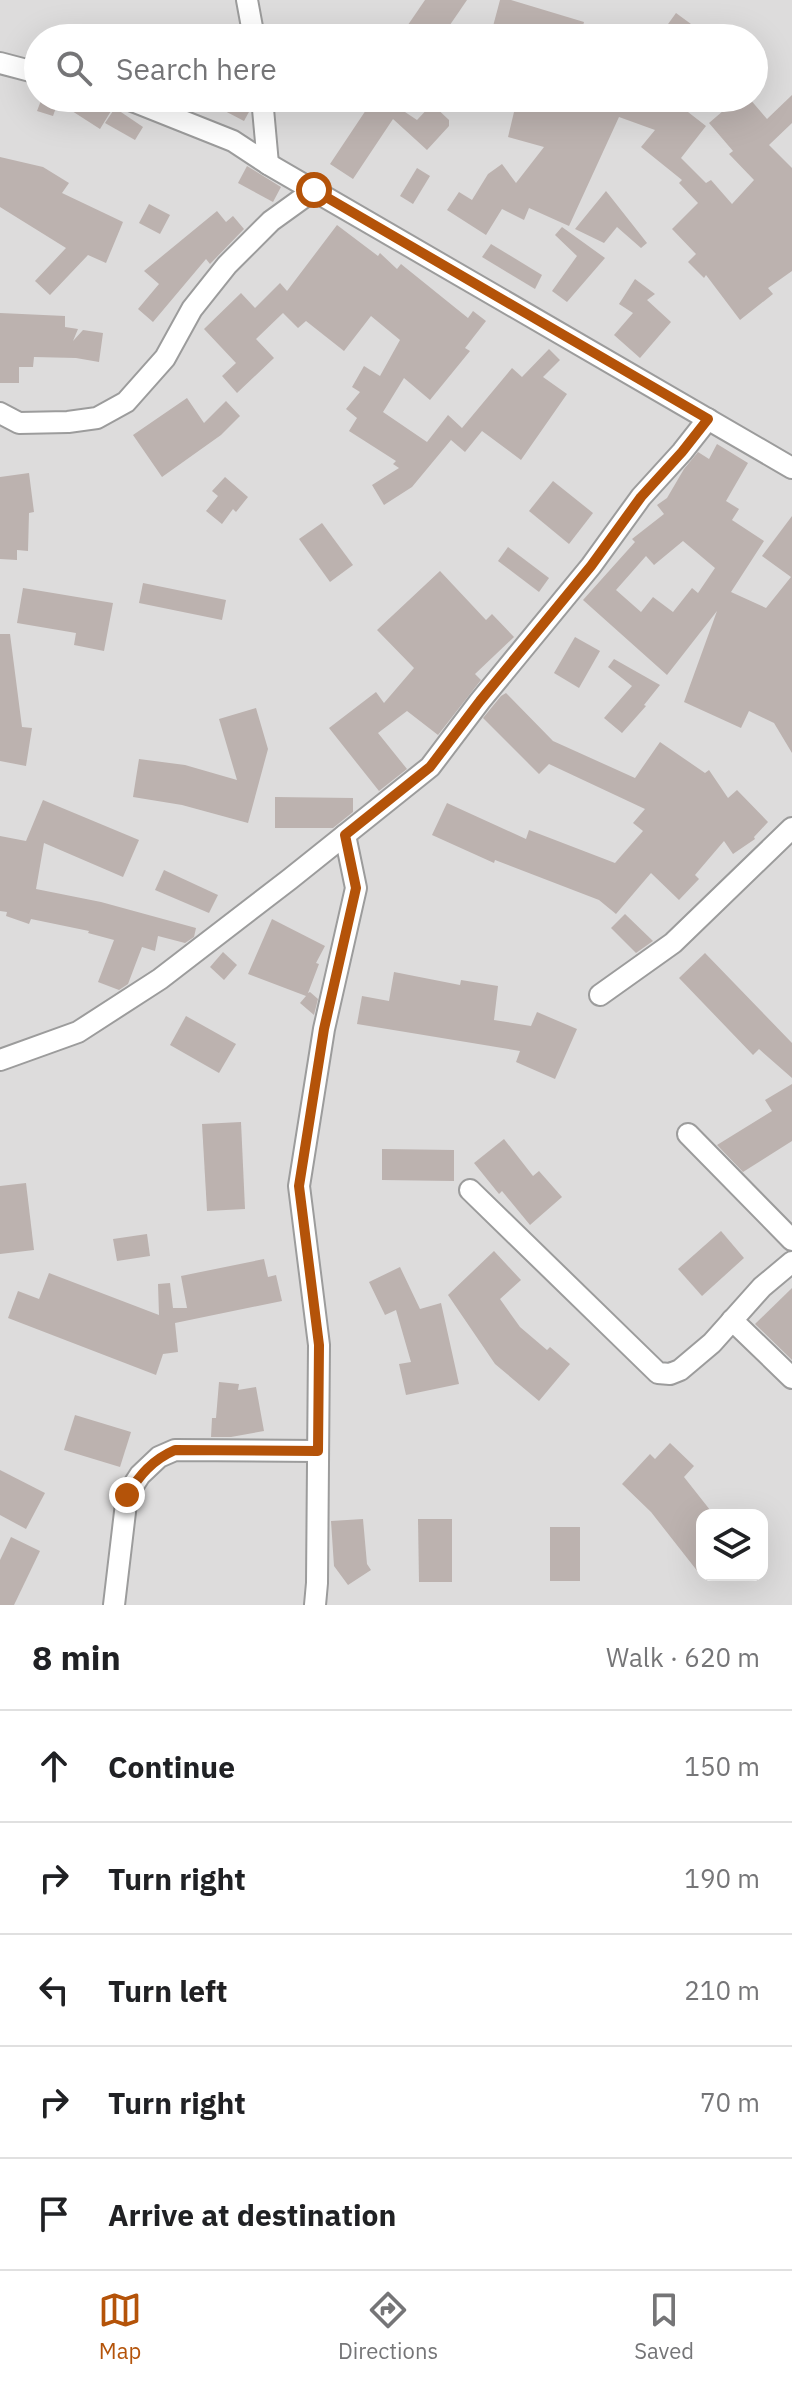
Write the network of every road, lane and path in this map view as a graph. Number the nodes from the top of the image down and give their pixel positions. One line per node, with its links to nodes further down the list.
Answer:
1 (247, 0): 2 (street)
2 (251, 24)
3 (0, 63): 4 (street)
4 (24, 69)
5 (160, 112): 7 (street)
6 (263, 112): 7 (street)
7 (268, 164): 8 (street)
8 (314, 190): 9 (street); 10 (street)
9 (0, 413)
10 (708, 419): 11 (street); 13 (street)
11 (792, 468)
12 (792, 828): 14 (street)
13 (345, 835): 15 (street); 22 (street)
14 (600, 995)
15 (0, 1060)
16 (688, 1134): 18 (street)
17 (470, 1190): 20 (street)
18 (792, 1240)
19 (792, 1262): 20 (street)
20 (732, 1320): 21 (street)
21 (792, 1378)
22 (318, 1451): 23 (street); 24 (street)
23 (114, 1605)
24 (315, 1605)

